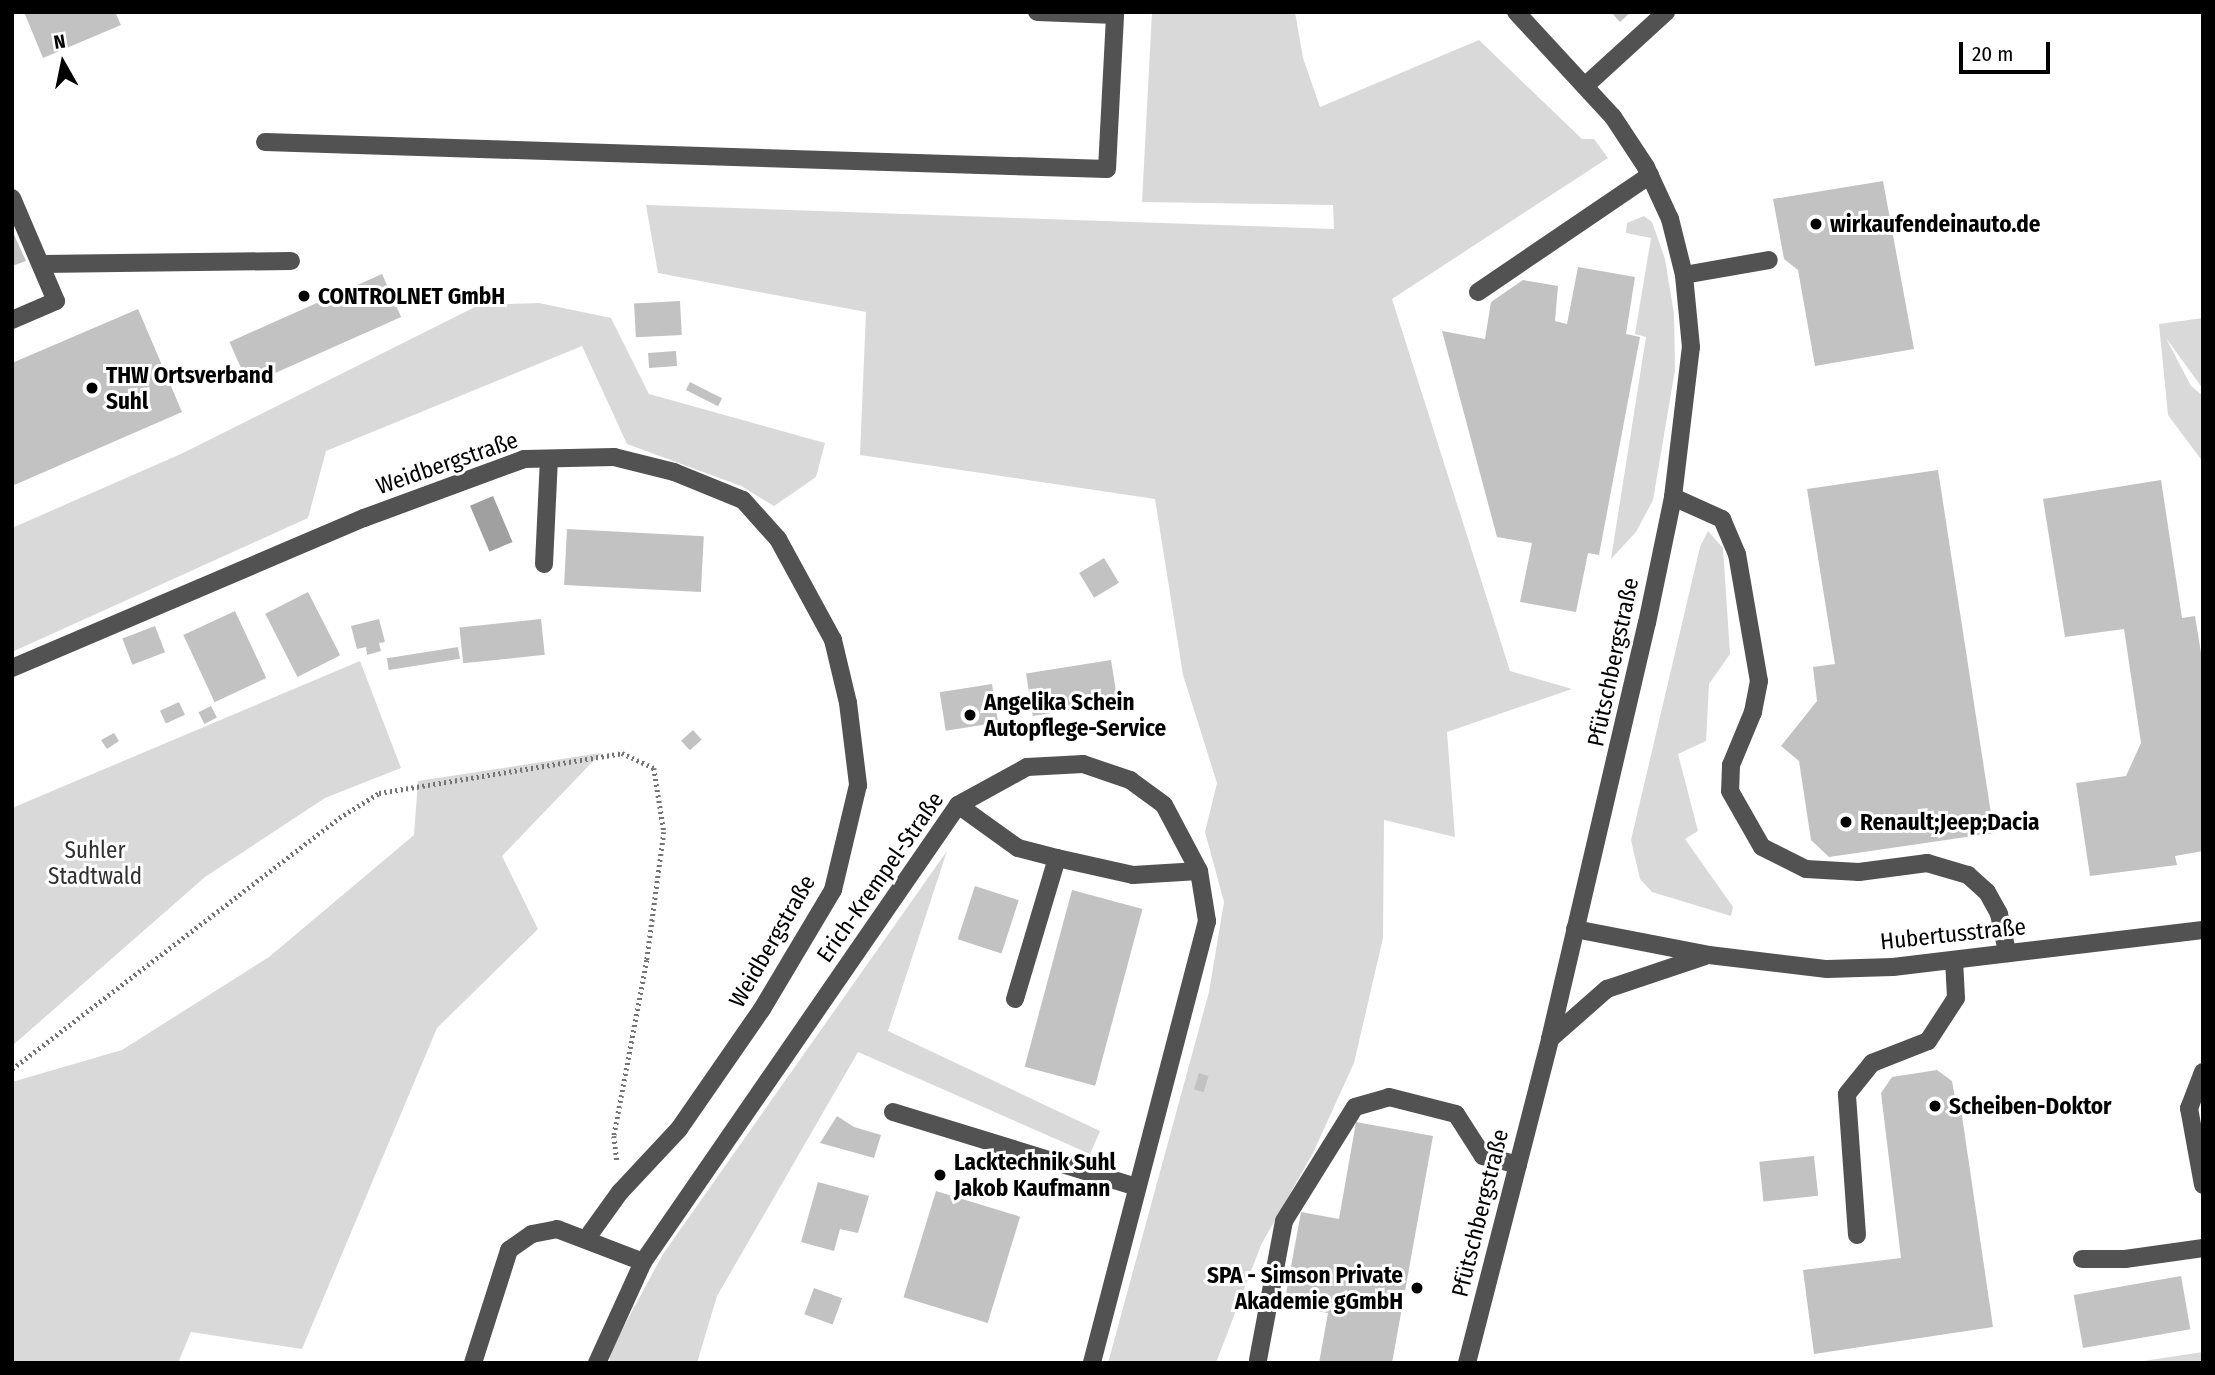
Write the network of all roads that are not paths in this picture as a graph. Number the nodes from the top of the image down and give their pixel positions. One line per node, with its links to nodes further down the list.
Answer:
1 (1037, 12): 5 (street)
2 (1666, 12): 4 (street)
3 (1526, 16): 4 (street, Pfütschbergstraße)
4 (1585, 86): 6 (street, Pfütschbergstraße)
5 (265, 142)
6 (1650, 175): 11 (street, Pfütschbergstraße); 12 (street)
7 (12, 198): 10 (street)
8 (1769, 260): 11 (street)
9 (291, 261): 10 (street)
10 (41, 264): 13 (street)
11 (1684, 275): 15 (street, Pfütschbergstraße)
12 (1478, 292)
13 (12, 320)
14 (549, 458): 16 (street); 17 (street, Weidbergstraße); 34 (street, Weidbergstraße)
15 (1673, 497): 21 (street, Pfütschbergstraße); 23 (street)
16 (544, 564)
17 (12, 668)
18 (958, 805): 19 (street); 20 (street, Erich-Krempel-Straße); 37 (street, Erich-Krempel-Straße)
19 (1056, 858): 20 (street); 26 (street)
20 (1199, 871): 32 (street, Erich-Krempel-Straße)
21 (1576, 929): 24 (street, Hubertusstraße); 27 (street, Pfütschbergstraße)
22 (2203, 930): 23 (street, Hubertusstraße)
23 (2007, 953): 25 (street, Hubertusstraße)
24 (1709, 955): 25 (street, Hubertusstraße); 27 (street, Hubertusstraße)
25 (1954, 961): 33 (street)
26 (1015, 999)
27 (1550, 1039): 30 (street, Pfütschbergstraße)
28 (2203, 1072): 31 (street)
29 (893, 1112): 32 (street)
30 (1518, 1165): 38 (street); 42 (street, Pfütschbergstraße)
31 (2203, 1185)
32 (1137, 1187): 41 (street, Erich-Krempel-Straße)
33 (1857, 1235)
34 (587, 1238): 37 (street); 39 (street)
35 (2203, 1248): 36 (street)
36 (2082, 1259)
37 (643, 1262): 40 (street, Erich-Krempel-Straße)
38 (1258, 1360)
39 (473, 1363)
40 (597, 1363)
41 (1091, 1363)
42 (1468, 1363)

